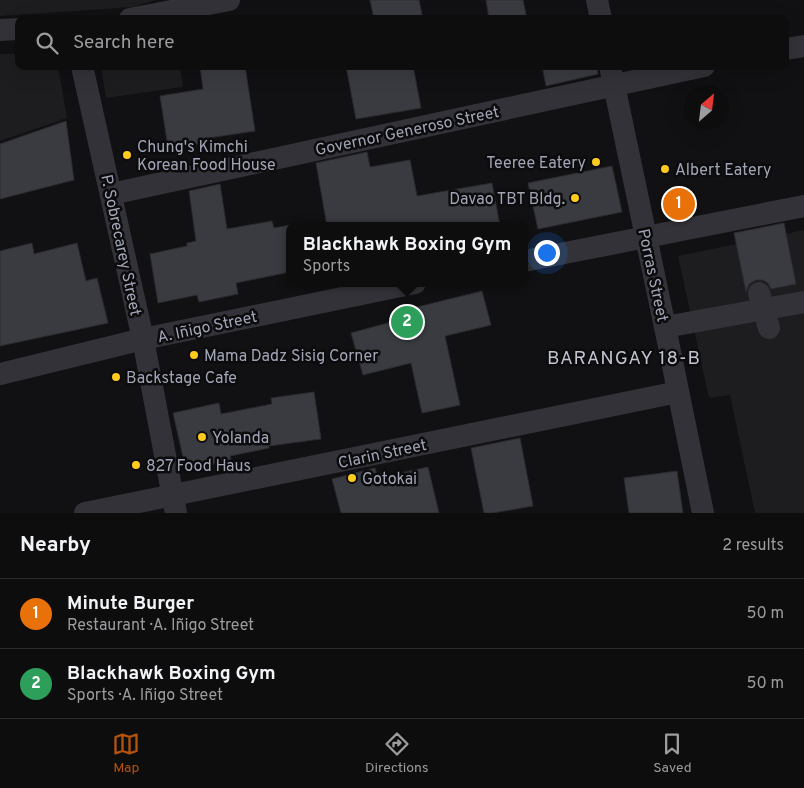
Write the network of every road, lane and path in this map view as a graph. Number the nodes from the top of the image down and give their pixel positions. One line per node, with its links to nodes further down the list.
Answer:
1 (229, 0): 3 (street)
2 (597, 0): 4 (street)
3 (148, 10)
4 (600, 15)
5 (15, 29): 6 (street)
6 (0, 30)
7 (804, 46): 8 (street)
8 (789, 48)
9 (83, 70): 12 (street, P. Sobrecarey Street)
10 (667, 70): 11 (street, Governor Generoso Street)
11 (612, 76): 12 (street, Governor Generoso Street); 14 (street, Porras Street)
12 (111, 194): 19 (street, P. Sobrecarey Street)
13 (804, 206): 14 (street)
14 (646, 236): 15 (street); 18 (street, Porras Street)
15 (528, 260)
16 (396, 287): 19 (street, A. Iñigo Street)
17 (804, 302): 18 (street)
18 (666, 327): 21 (street, Porras Street)
19 (143, 339): 20 (street, A. Iñigo Street); 22 (street, P. Sobrecarey Street)
20 (0, 374)
21 (678, 392): 22 (street, Clarin Street); 24 (street, Porras Street)
22 (174, 505): 23 (street, Clarin Street)
23 (85, 513)
24 (703, 513)

